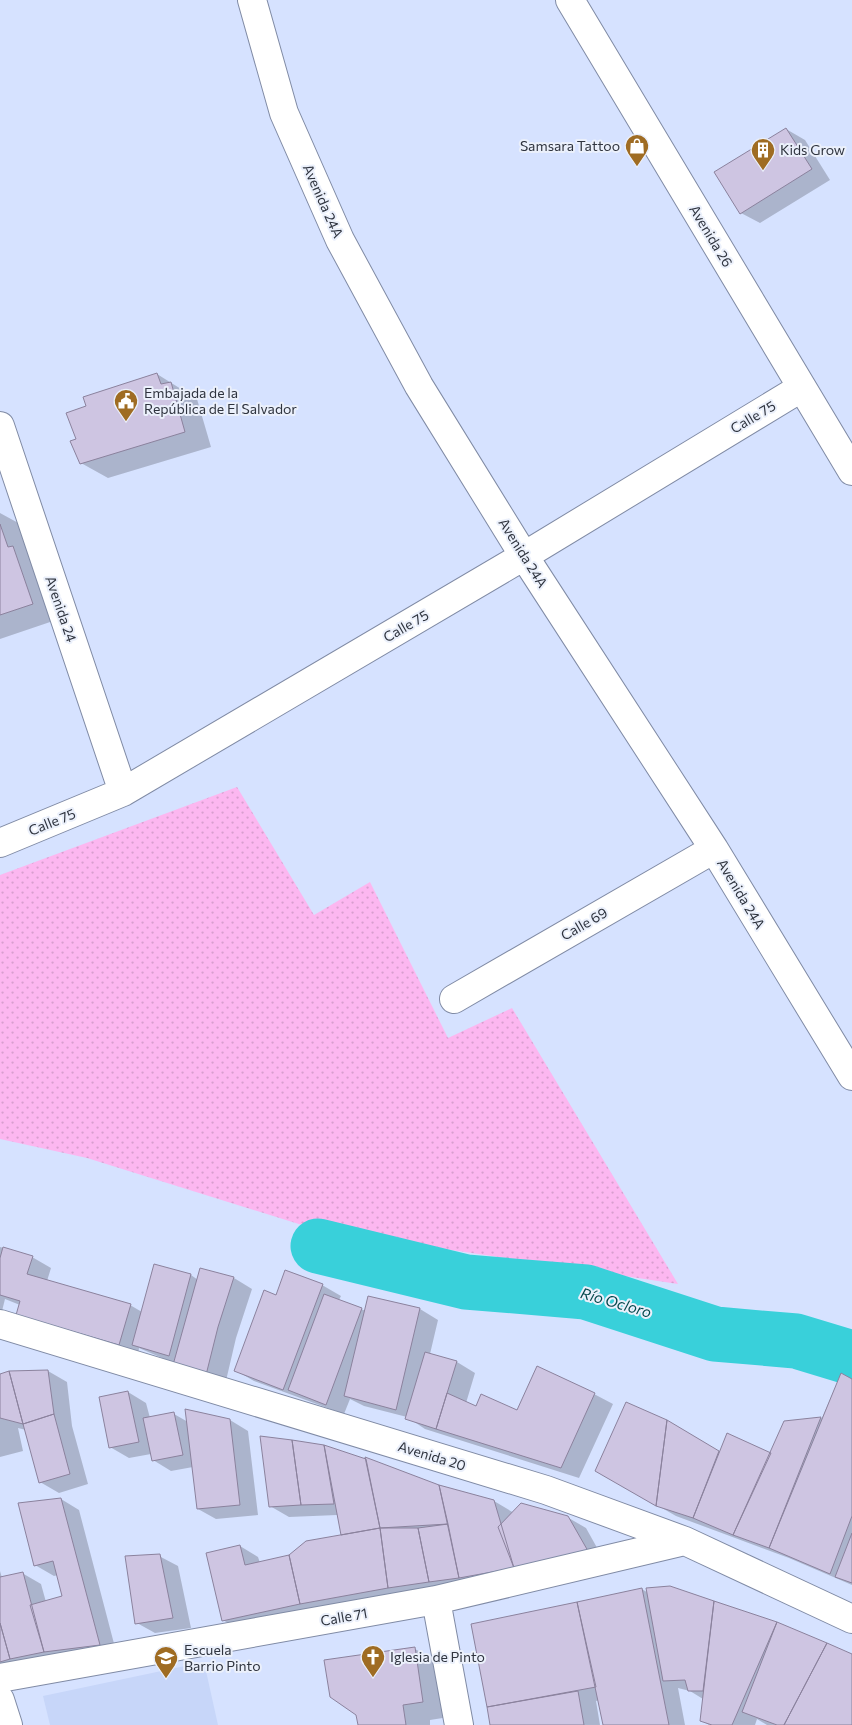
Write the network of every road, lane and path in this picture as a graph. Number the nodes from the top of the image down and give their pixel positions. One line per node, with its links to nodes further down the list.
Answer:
1 (252, 0): 6 (street, Avenida 24A)
2 (570, 0): 3 (street, Avenida 26)
3 (801, 388): 5 (street, Avenida 26); 6 (street, Calle 75)
4 (0, 426): 7 (street, Avenida 24)
5 (852, 472)
6 (524, 556): 7 (street, Calle 75); 9 (street, Avenida 24A)
7 (123, 792): 8 (street, Calle 75)
8 (0, 843)
9 (714, 849): 10 (street, Calle 69); 11 (street, Avenida 24A)
10 (454, 999)
11 (852, 1076)
12 (0, 1324): 13 (street, Avenida 20)
13 (684, 1542): 14 (street, Calle 71); 15 (street, Avenida 20)
14 (436, 1600): 16 (street, Calle 71); 19 (street)
15 (852, 1619)
16 (0, 1678)
17 (0, 1700): 18 (street)
18 (8, 1725)
19 (459, 1725)

